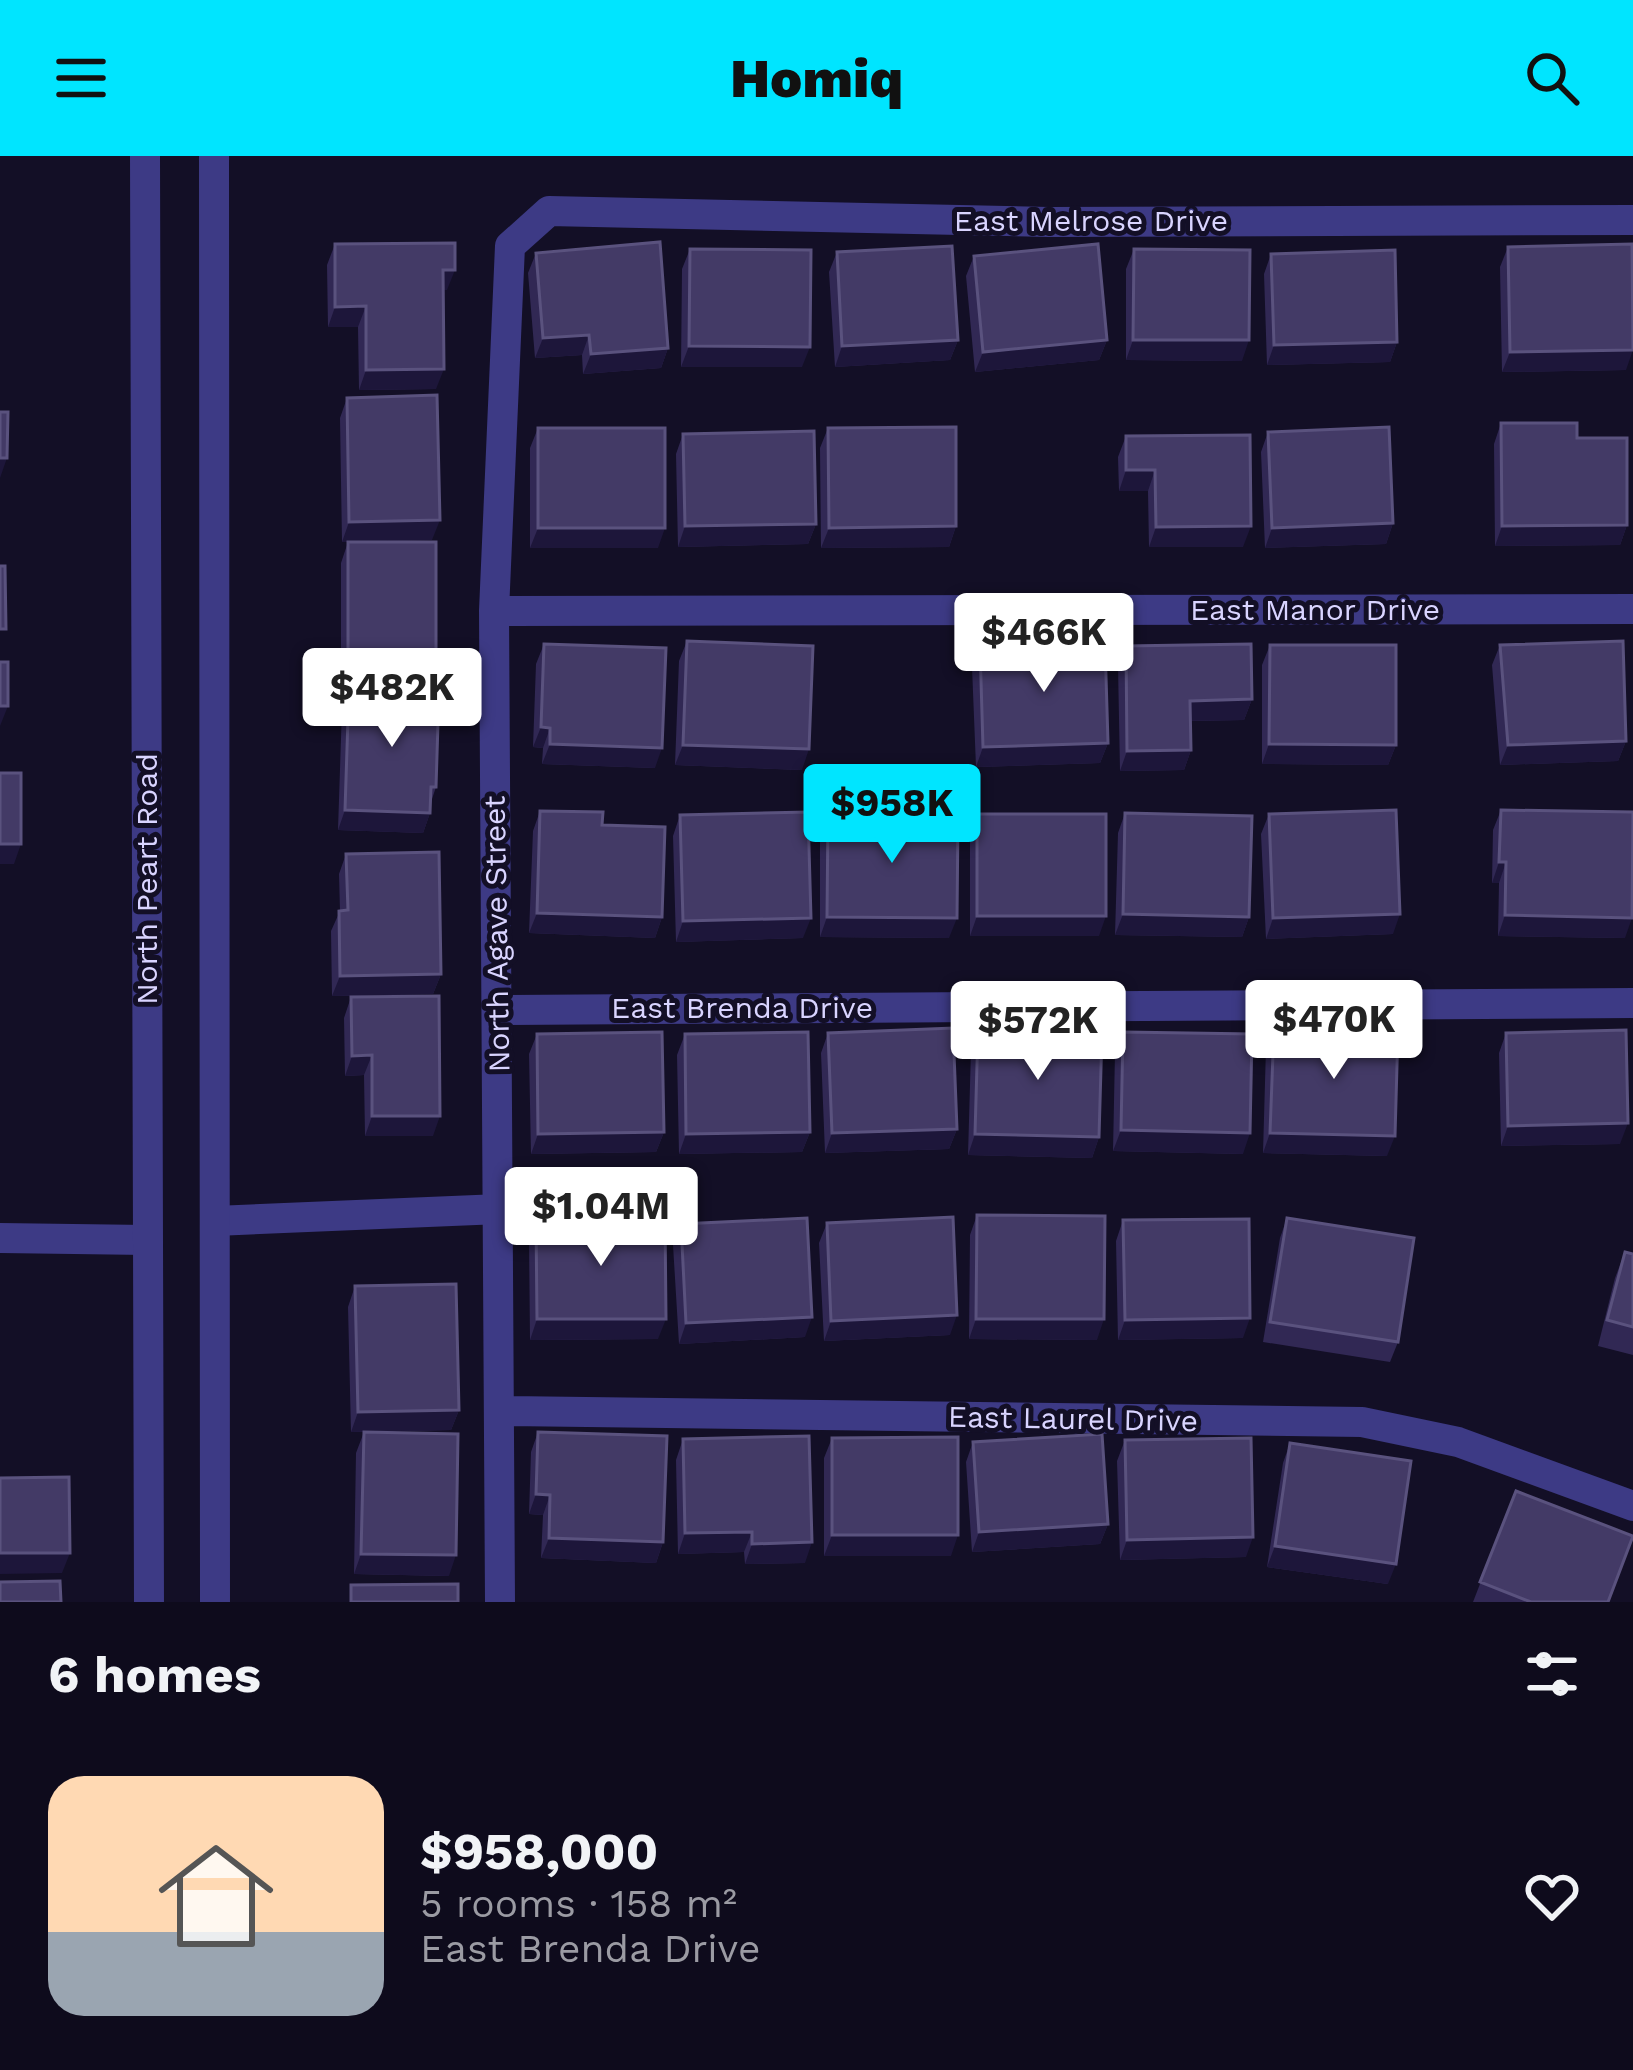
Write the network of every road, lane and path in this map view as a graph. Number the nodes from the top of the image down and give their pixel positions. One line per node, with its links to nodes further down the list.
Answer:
1 (145, 156): 12 (street, North Peart Road)
2 (214, 156): 10 (street)
3 (549, 211): 4 (street, East Melrose Drive); 6 (street, North Agave Street)
4 (1633, 220)
5 (1633, 610): 6 (street, East Manor Drive)
6 (494, 611): 8 (street, North Agave Street)
7 (1633, 1003): 8 (street, East Brenda Drive)
8 (499, 1010): 9 (street, North Agave Street)
9 (500, 1209): 10 (street); 13 (street, North Agave Street)
10 (215, 1221): 16 (street)
11 (0, 1238): 12 (street)
12 (147, 1240): 15 (street, North Peart Road)
13 (500, 1411): 14 (street, East Laurel Drive); 17 (street, North Agave Street)
14 (1633, 1505)
15 (149, 1602)
16 (215, 1602)
17 (500, 1602)

